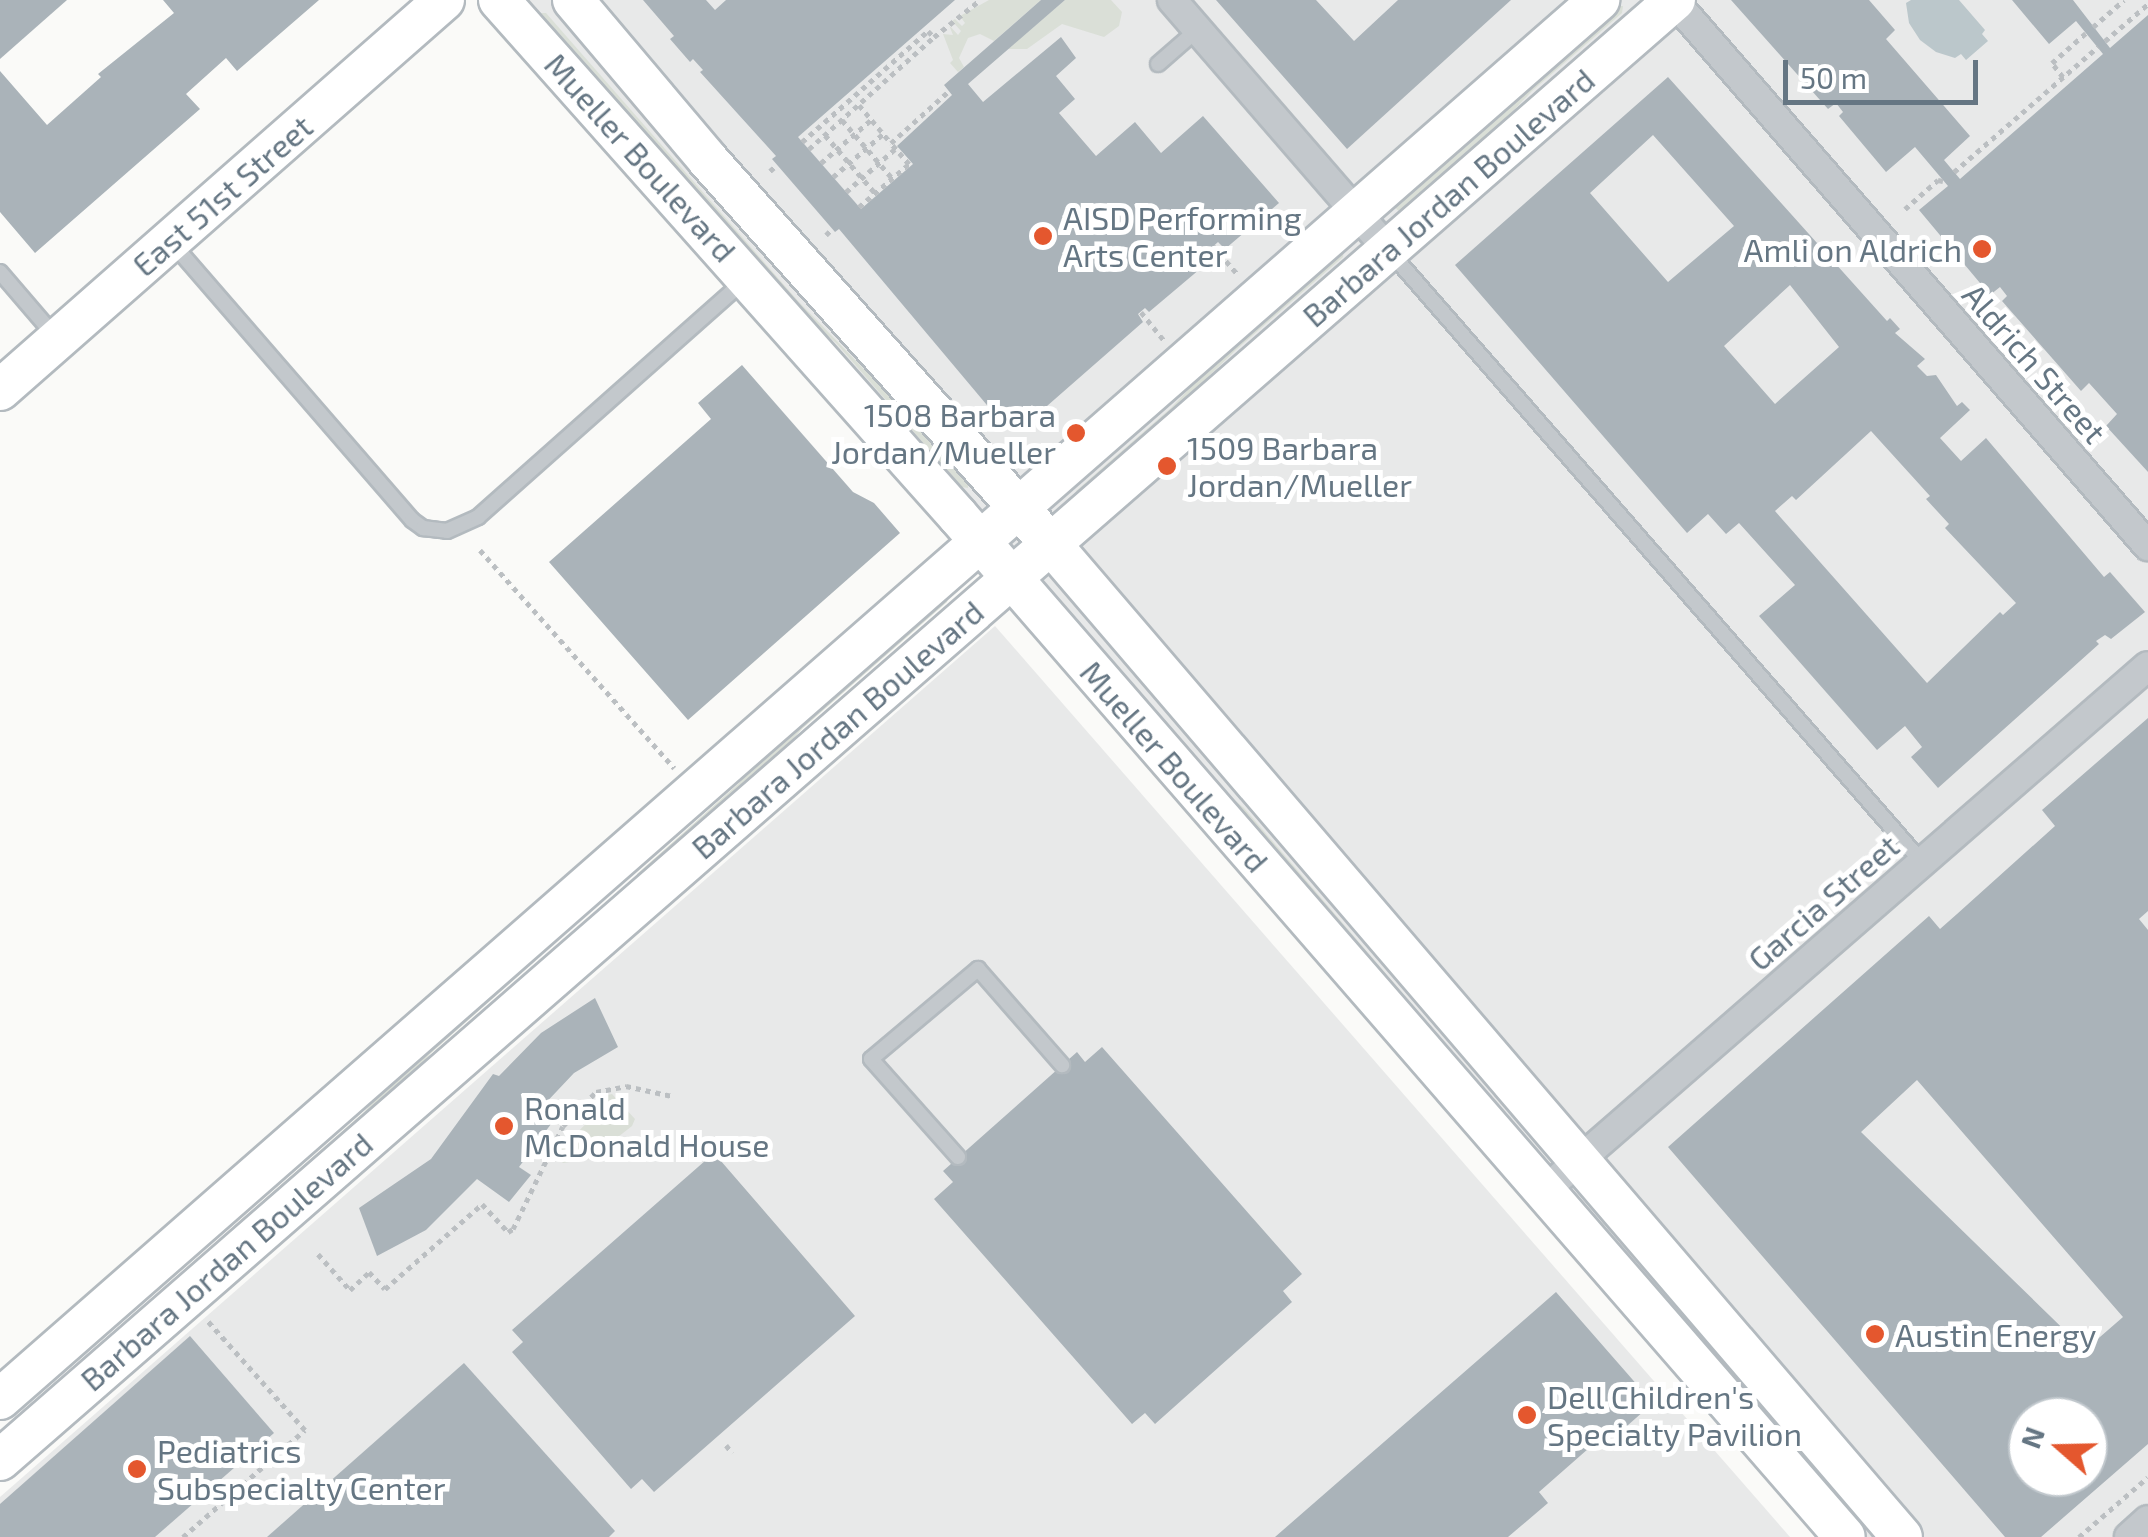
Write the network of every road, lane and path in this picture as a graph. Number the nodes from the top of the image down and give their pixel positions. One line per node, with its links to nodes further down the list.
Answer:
1 (444, 0): 47 (street, East 51st Street)
2 (499, 0): 52 (street, Mueller Boulevard)
3 (574, 0): 57 (street, Mueller Boulevard)
4 (980, 0): 13 (path)
5 (1172, 0): 11 (street)
6 (1598, 0): 44 (street, Barbara Jordan Boulevard)
7 (1674, 0): 49 (street, Barbara Jordan Boulevard); 60 (street, Aldrich Street)
8 (2124, 0): 10 (path)
9 (2148, 4): 14 (path)
10 (2093, 27)
11 (1197, 30): 16 (lane); 44 (street)
12 (2086, 33): 17 (path)
13 (934, 37): 19 (path); 25 (path)
14 (2105, 41)
15 (2098, 47): 17 (path)
16 (1158, 64)
17 (2063, 77): 35 (path)
18 (950, 92): 26 (path)
19 (859, 105): 20 (path); 21 (path)
20 (842, 120): 22 (path); 24 (path)
21 (871, 120): 22 (path); 23 (path)
22 (854, 134): 27 (path); 28 (path)
23 (883, 134): 26 (path); 27 (path)
24 (825, 135): 28 (path); 29 (path)
25 (802, 142)
26 (893, 146): 31 (path); 38 (path)
27 (866, 148): 30 (path); 31 (path)
28 (838, 149): 30 (path); 32 (path)
29 (809, 150)
30 (850, 163): 36 (path); 37 (path)
31 (879, 163): 37 (path); 38 (path)
32 (821, 164)
33 (776, 165): 34 (path)
34 (770, 170)
35 (1954, 172)
36 (833, 178)
37 (862, 178): 40 (path); 41 (path)
38 (892, 178): 41 (path)
39 (1943, 181): 43 (path)
40 (846, 192)
41 (875, 193): 42 (path)
42 (858, 207)
43 (1905, 208)
44 (1356, 212): 49 (street); 57 (street, Barbara Jordan Boulevard)
45 (832, 229): 46 (path)
46 (826, 235)
47 (170, 240): 52 (lane); 54 (street, East 51st Street)
48 (1213, 246): 51 (path)
49 (1388, 250): 59 (street, Barbara Jordan Boulevard); 65 (lane)
50 (0, 272): 54 (lane)
51 (1238, 275)
52 (748, 277): 58 (street, Mueller Boulevard)
53 (1141, 312): 55 (path)
54 (58, 340): 56 (street, East 51st Street)
55 (1164, 340)
56 (0, 390)
57 (1018, 508): 58 (street, Barbara Jordan Boulevard); 59 (street, Mueller Boulevard)
58 (980, 542): 62 (street, Mueller Boulevard); 73 (street, Barbara Jordan Boulevard)
59 (1050, 543): 62 (street, Barbara Jordan Boulevard); 69 (street, Mueller Boulevard)
60 (2148, 546)
61 (480, 550): 64 (path)
62 (1010, 577): 70 (street, Mueller Boulevard); 76 (street, Barbara Jordan Boulevard)
63 (2148, 666): 65 (street, Garcia Street)
64 (674, 768)
65 (1922, 862): 69 (street, Garcia Street)
66 (1062, 1065): 68 (lane)
67 (672, 1096): 71 (path)
68 (958, 1157)
69 (1582, 1159): 70 (street, Garcia Street); 81 (street, Mueller Boulevard)
70 (1544, 1191): 80 (street, Mueller Boulevard)
71 (318, 1254)
72 (205, 1318): 79 (path)
73 (0, 1399)
74 (726, 1445): 75 (path)
75 (732, 1452)
76 (0, 1460)
77 (2148, 1477): 82 (path)
78 (2148, 1520): 83 (street)
79 (182, 1537)
80 (1845, 1537)
81 (1902, 1537)
82 (2079, 1537)
83 (2129, 1537)

